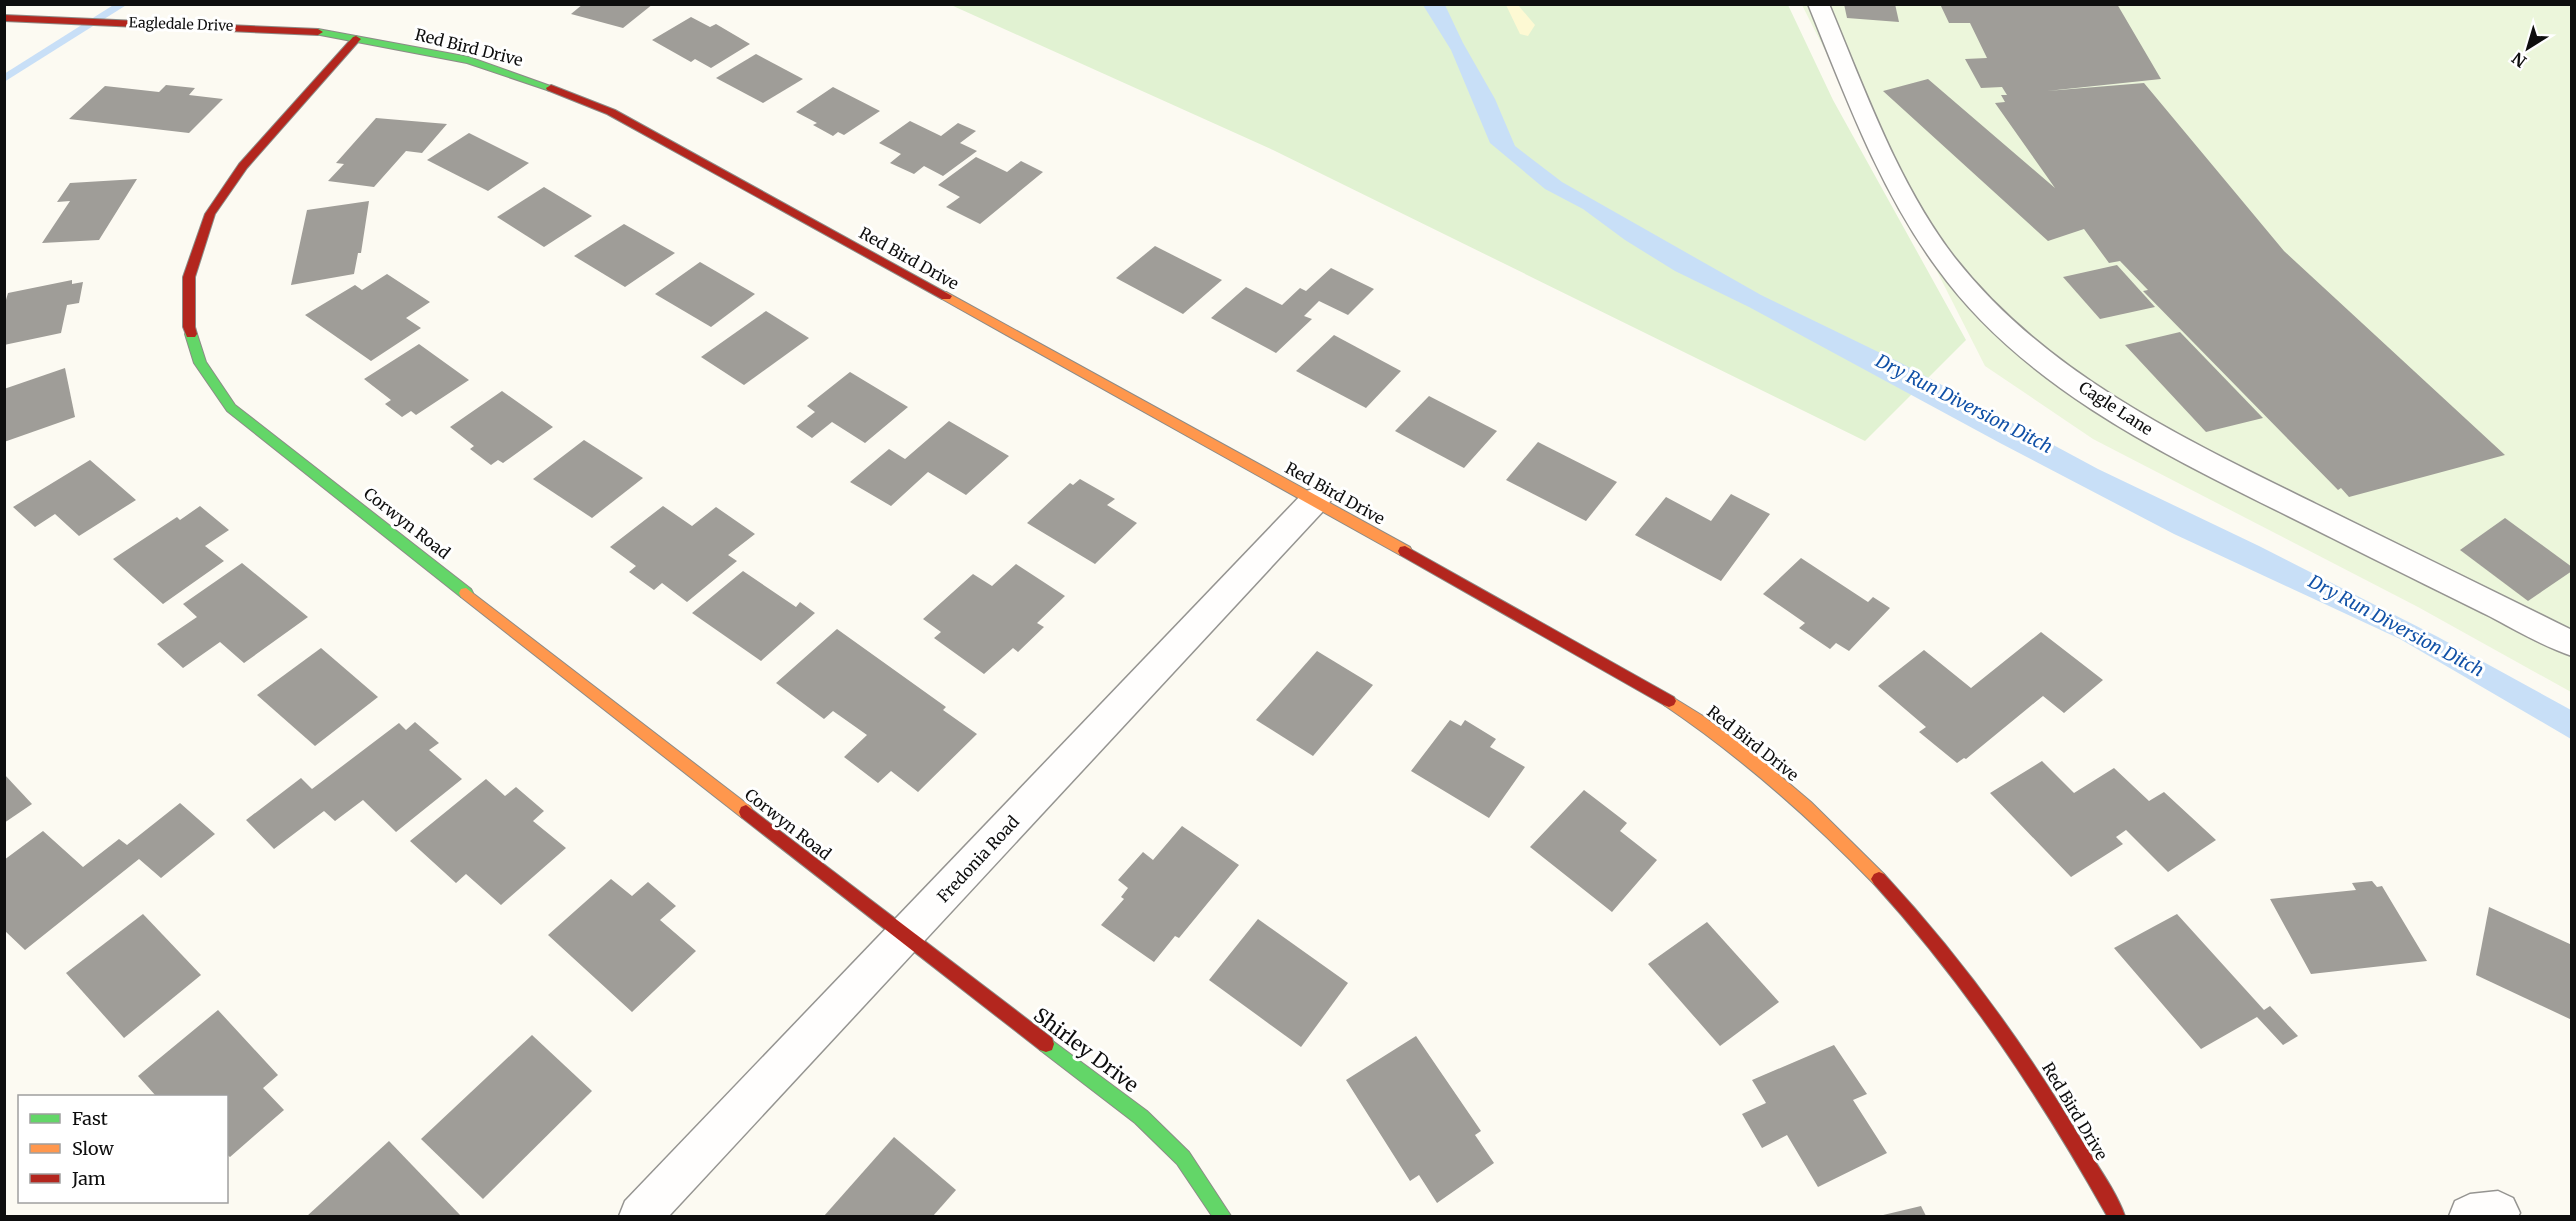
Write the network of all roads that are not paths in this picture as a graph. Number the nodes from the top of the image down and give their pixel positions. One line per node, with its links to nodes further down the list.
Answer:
1 (1818, 4): 5 (lane, Cagle Lane)
2 (4, 18): 3 (street, Eagledale Drive)
3 (356, 39): 4 (street, Red Bird Drive); 6 (street, Corwyn Road)
4 (1315, 500): 6 (street, Fredonia Road); 9 (street, Red Bird Drive)
5 (2571, 644)
6 (904, 936): 7 (street, Fredonia Road); 8 (street, Shirley Drive)
7 (640, 1216)
8 (1222, 1216)
9 (2116, 1216)

